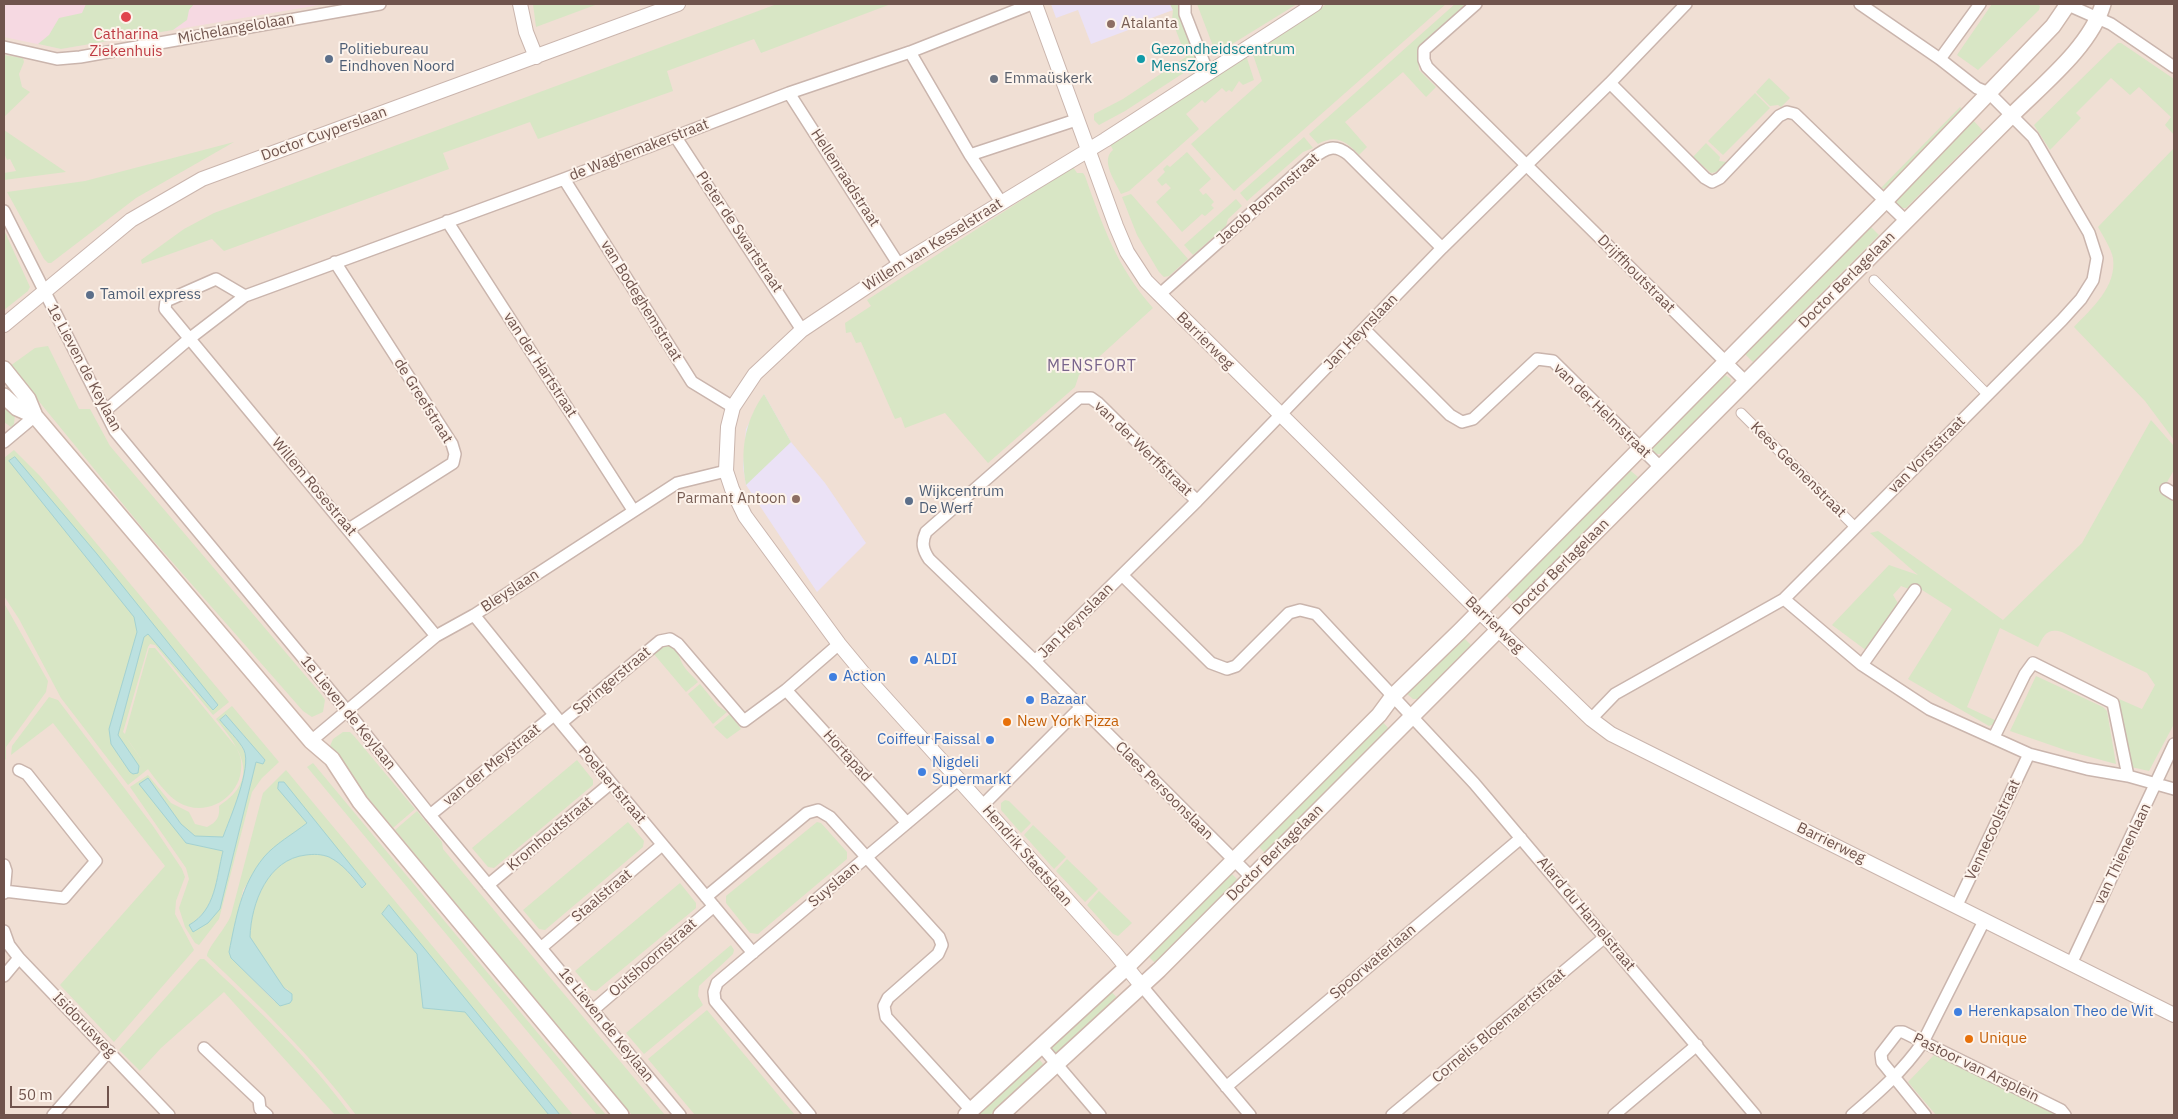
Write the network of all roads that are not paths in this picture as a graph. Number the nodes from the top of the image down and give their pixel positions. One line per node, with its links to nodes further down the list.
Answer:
1 (380, 4): 12 (street, Michelangelolaan)
2 (520, 4): 16 (street)
3 (678, 4): 16 (street, Doctor Cuyperslaan)
4 (1034, 4): 15 (street, de Waghemakerstraat); 24 (street, Barrierweg)
5 (1185, 4): 19 (street)
6 (1315, 4): 19 (street, Willem van Kesselstraat)
7 (1476, 4): 28 (street, Drijffhoutstraat)
8 (1686, 4): 20 (street, Jan Heynslaan)
9 (1860, 4): 17 (street, van Vorststraat)
10 (1980, 4): 17 (street)
11 (2067, 4): 13 (street); 22 (main road, Doctor Berlagelaan)
12 (368, 5): 14 (street, Michelangelolaan)
13 (2101, 11): 18 (street); 23 (main road, Doctor Berlagelaan)
14 (4, 47)
15 (910, 52): 21 (street, de Waghemakerstraat); 27 (street)
16 (536, 57): 39 (street, Doctor Cuyperslaan)
17 (1940, 59): 22 (street, van Vorststraat)
18 (2174, 67)
19 (1208, 73): 26 (street, Willem van Kesselstraat)
20 (1610, 83): 28 (street, Jan Heynslaan); 30 (street)
21 (789, 93): 25 (street, de Waghemakerstraat); 37 (street, Hellenraadstraat)
22 (1988, 93): 23 (street, van Vorststraat); 30 (main road, Doctor Berlagelaan)
23 (2012, 116): 34 (main road, Doctor Berlagelaan); 49 (street, van Vorststraat)
24 (1076, 120): 26 (street, Barrierweg); 27 (street)
25 (675, 136): 29 (street, de Waghemakerstraat); 44 (street, Pieter de Swartstraat)
26 (1088, 149): 31 (street, Willem van Kesselstraat); 40 (street, Barrierweg)
27 (970, 155): 31 (street)
28 (1526, 166): 35 (street, Jan Heynslaan); 46 (street, Drijffhoutstraat)
29 (564, 179): 33 (street, de Waghemakerstraat); 51 (street, van Bodeghemstraat)
30 (1885, 201): 34 (street); 46 (main road, Doctor Berlagelaan)
31 (1001, 202): 37 (street, Willem van Kesselstraat)
32 (4, 211): 39 (street, 1e Lieven de Keylaan)
33 (448, 221): 36 (street, de Waghemakerstraat); 61 (street, van der Hartstraat)
34 (1906, 221): 48 (main road, Doctor Berlagelaan)
35 (1442, 248): 40 (street, Jacob Romanstraat); 43 (street, Jan Heynslaan)
36 (335, 262): 41 (street, de Waghemakerstraat); 63 (street, de Greefstraat)
37 (899, 265): 44 (street, Willem van Kesselstraat)
38 (1874, 280): 49 (street)
39 (44, 291): 42 (street, Doctor Cuyperslaan); 52 (street, 1e Lieven de Keylaan)
40 (1159, 295): 54 (street, Barrierweg)
41 (245, 296): 45 (street, de Waghemakerstraat); 45 (street)
42 (4, 325)
43 (1364, 328): 54 (street, Jan Heynslaan); 57 (street, van der Helmstraat)
44 (802, 330): 51 (street, Willem van Kesselstraat)
45 (189, 339): 52 (street, de Waghemakerstraat); 63 (street, Willem Rosestraat)
46 (1726, 362): 48 (street, Drijffhoutstraat); 57 (main road, Doctor Berlagelaan)
47 (4, 369): 55 (main road)
48 (1745, 382): 58 (main road, Doctor Berlagelaan)
49 (1986, 394): 62 (street, van Vorststraat)
50 (4, 396): 55 (main road)
51 (733, 407): 59 (street, Willem van Kesselstraat)
52 (105, 411): 77 (street, 1e Lieven de Keylaan)
53 (1741, 414): 62 (street, Kees Geenenstraat)
54 (1279, 415): 60 (street, Jan Heynslaan); 67 (street, Barrierweg)
55 (35, 416): 56 (street); 82 (main road)
56 (4, 442)
57 (1640, 448): 58 (street, van der Helmstraat); 67 (main road, Doctor Berlagelaan)
58 (1660, 467): 69 (main road, Doctor Berlagelaan)
59 (726, 471): 61 (street, Bleyslaan); 71 (street, Hendrik Staetslaan)
60 (1197, 501): 64 (street, Jan Heynslaan); 72 (street, van der Werffstraat)
61 (633, 510): 68 (street, Bleyslaan)
62 (1855, 527): 66 (street, van Vorststraat)
63 (349, 529): 70 (street, Willem Rosestraat)
64 (1122, 576): 72 (street, Jan Heynslaan); 75 (street, Alard du Hamelstraat)
65 (1915, 590): 73 (street)
66 (1784, 599): 73 (street); 79 (street, van Vorststraat)
67 (1479, 611): 69 (street, Barrierweg); 75 (main road, Doctor Berlagelaan)
68 (474, 615): 70 (street, Bleyslaan); 80 (street, Poelaertstraat)
69 (1498, 630): 78 (main road, Doctor Berlagelaan); 79 (street, Barrierweg)
70 (436, 636): 77 (street, Bleyslaan)
71 (839, 644): 74 (street, Springerstraat); 87 (street, Hendrik Staetslaan)
72 (1036, 661): 76 (street, Claes Persoonslaan)
73 (1862, 665): 81 (street)
74 (786, 690): 80 (street, Springerstraat); 93 (street, Hortapad)
75 (1393, 696): 78 (street, Alard du Hamelstraat); 97 (main road, Doctor Berlagelaan)
76 (1081, 707): 91 (street); 97 (street, Claes Persoonslaan)
77 (348, 712): 82 (street, Bleyslaan); 92 (street, 1e Lieven de Keylaan)
78 (1412, 716): 94 (street, Alard du Hamelstraat); 99 (main road, Doctor Berlagelaan)
79 (1591, 718): 104 (street, Barrierweg)
80 (558, 719): 88 (street, Poelaertstraat); 92 (street, van der Meystraat)
81 (1994, 737): 84 (street); 86 (street)
82 (311, 741): 129 (main road)
83 (2174, 744): 89 (street, van Thienenlaan)
84 (2029, 754): 86 (street); 104 (street, Vennecoolstraat)
85 (19, 770): 101 (street)
86 (2128, 776): 89 (street)
87 (958, 780): 91 (street, Hendrik Staetslaan); 93 (street, Suyslaan)
88 (611, 783): 95 (street, Poelaertstraat); 100 (street, Kromhoutstraat)
89 (2156, 784): 90 (street); 111 (street, van Thienenlaan)
90 (2174, 789)
91 (983, 805): 112 (street, Hendrik Staetslaan)
92 (430, 815): 100 (street, 1e Lieven de Keylaan)
93 (907, 823): 96 (street, Suyslaan)
94 (1520, 838): 107 (street, Alard du Hamelstraat); 124 (street, Spoorwaterlaan)
95 (662, 845): 102 (street, Poelaertstraat); 108 (street, Staalstraat)
96 (866, 857): 102 (street); 109 (street, Suyslaan); 125 (street)
97 (1234, 860): 99 (street, Claes Persoonslaan); 112 (main road, Doctor Berlagelaan)
98 (4, 865): 101 (street)
99 (1251, 877): 114 (main road, Doctor Berlagelaan)
100 (488, 885): 108 (street, 1e Lieven de Keylaan)
101 (4, 892)
102 (706, 897): 103 (street, Poelaertstraat)
103 (714, 906): 109 (street, Poelaertstraat); 115 (street, Outshoornstraat)
104 (1957, 906): 105 (street, Barrierweg)
105 (1984, 921): 111 (street, Barrierweg); 117 (street)
106 (4, 931): 110 (street, Isidorusweg)
107 (1605, 937): 118 (street, Alard du Hamelstraat); 135 (street, Cornelis Bloemaertstraat)
108 (542, 947): 115 (street, 1e Lieven de Keylaan)
109 (753, 953): 131 (street, Suyslaan)
110 (19, 958): 113 (street); 121 (street, Isidorusweg)
111 (2071, 964): 116 (street, Barrierweg)
112 (1127, 967): 114 (street, Hendrik Staetslaan); 119 (main road, Doctor Berlagelaan)
113 (4, 976)
114 (1141, 986): 122 (main road, Doctor Berlagelaan); 124 (street, Hendrik Staetslaan)
115 (593, 1010): 130 (street, 1e Lieven de Keylaan)
116 (2174, 1015)
117 (1923, 1042): 123 (street); 123 (street, Pastoor van Arsplein); 140 (street, Pastoor van Arsplein)
118 (1697, 1045): 136 (street); 137 (street, Alard du Hamelstraat)
119 (1042, 1047): 122 (street); 125 (main road, Doctor Berlagelaan)
120 (204, 1048): 128 (street)
121 (109, 1051): 126 (street); 127 (street, Isidorusweg)
122 (1057, 1064): 132 (main road, Doctor Berlagelaan); 133 (street)
123 (1894, 1079): 138 (street); 139 (street, Pastoor van Arsplein)
124 (1226, 1087): 134 (street, Hendrik Staetslaan)
125 (969, 1113)
126 (53, 1115)
127 (169, 1115)
128 (266, 1115)
129 (621, 1115)
130 (680, 1115)
131 (810, 1115)
132 (1001, 1115)
133 (1100, 1115)
134 (1250, 1115)
135 (1392, 1115)
136 (1614, 1115)
137 (1755, 1115)
138 (1852, 1115)
139 (1925, 1115)
140 (2065, 1115)

